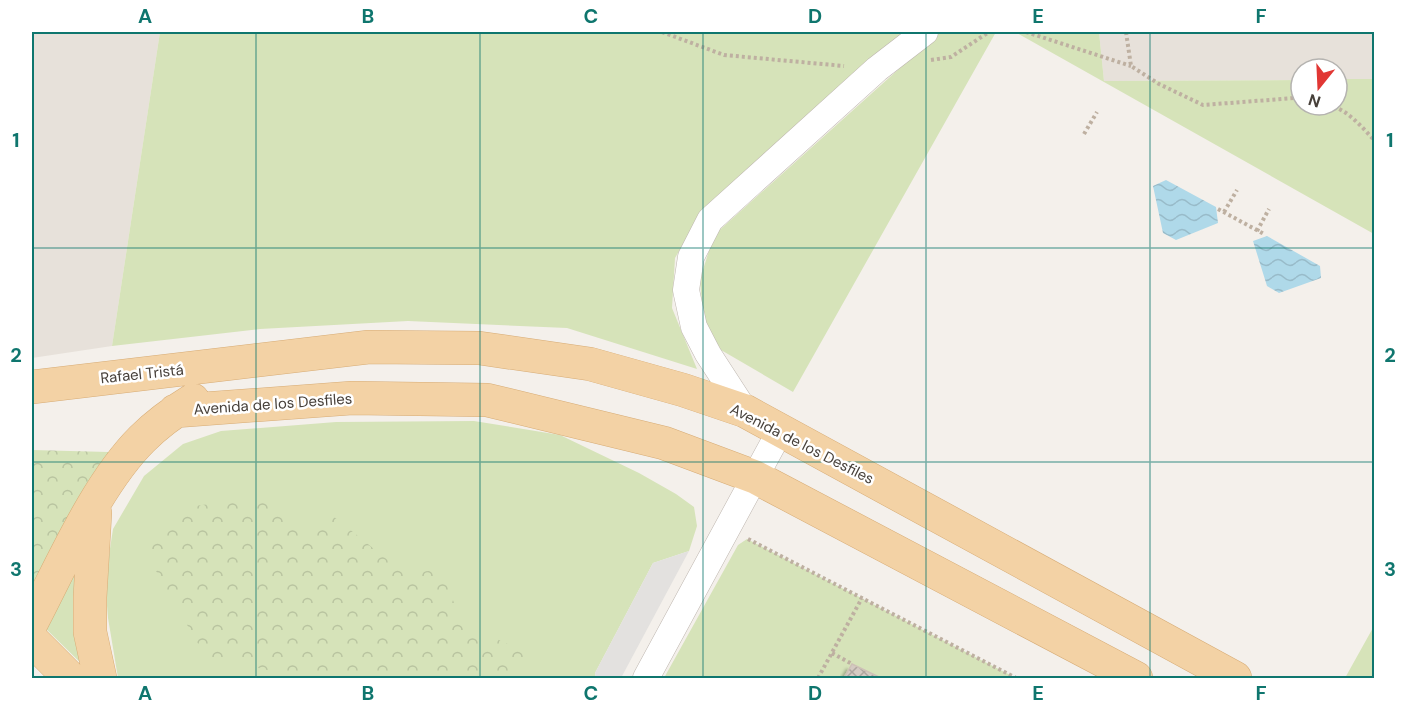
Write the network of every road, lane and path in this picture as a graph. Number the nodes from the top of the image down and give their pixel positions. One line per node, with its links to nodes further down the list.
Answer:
1 (662, 32): 6 (path)
2 (925, 32): 6 (street)
3 (1026, 32): 5 (path)
4 (1126, 32): 5 (path)
5 (1131, 66): 7 (path)
6 (877, 69): 21 (street)
7 (1289, 98)
8 (1096, 112): 10 (path)
9 (1349, 116): 11 (path)
10 (1084, 134)
11 (1374, 140)
12 (1237, 190): 15 (path)
13 (1218, 209): 15 (path)
14 (1269, 209): 16 (path)
15 (1224, 212): 16 (path)
16 (1257, 231): 17 (path)
17 (1264, 234)
18 (253, 362): 19 (main road, Rafael Tristá); 20 (main road, Avenida de los Desfiles); 21 (main road, Avenida de los Desfiles)
19 (32, 387)
20 (175, 411): 23 (main road, Avenida de los Desfiles); 24 (main road)
21 (744, 411): 22 (main road, Avenida de los Desfiles)
22 (780, 431): 23 (street); 37 (main road, Avenida de los Desfiles)
23 (755, 477): 33 (street); 36 (main road, Avenida de los Desfiles)
24 (96, 501): 27 (main road); 32 (main road)
25 (747, 539): 26 (path)
26 (862, 598): 29 (path); 35 (path)
27 (32, 622)
28 (32, 640): 31 (main road)
29 (832, 653): 30 (path); 34 (path)
30 (852, 664)
31 (70, 678)
32 (100, 678)
33 (646, 678)
34 (818, 678)
35 (1016, 678)
36 (1136, 678)
37 (1235, 678)

